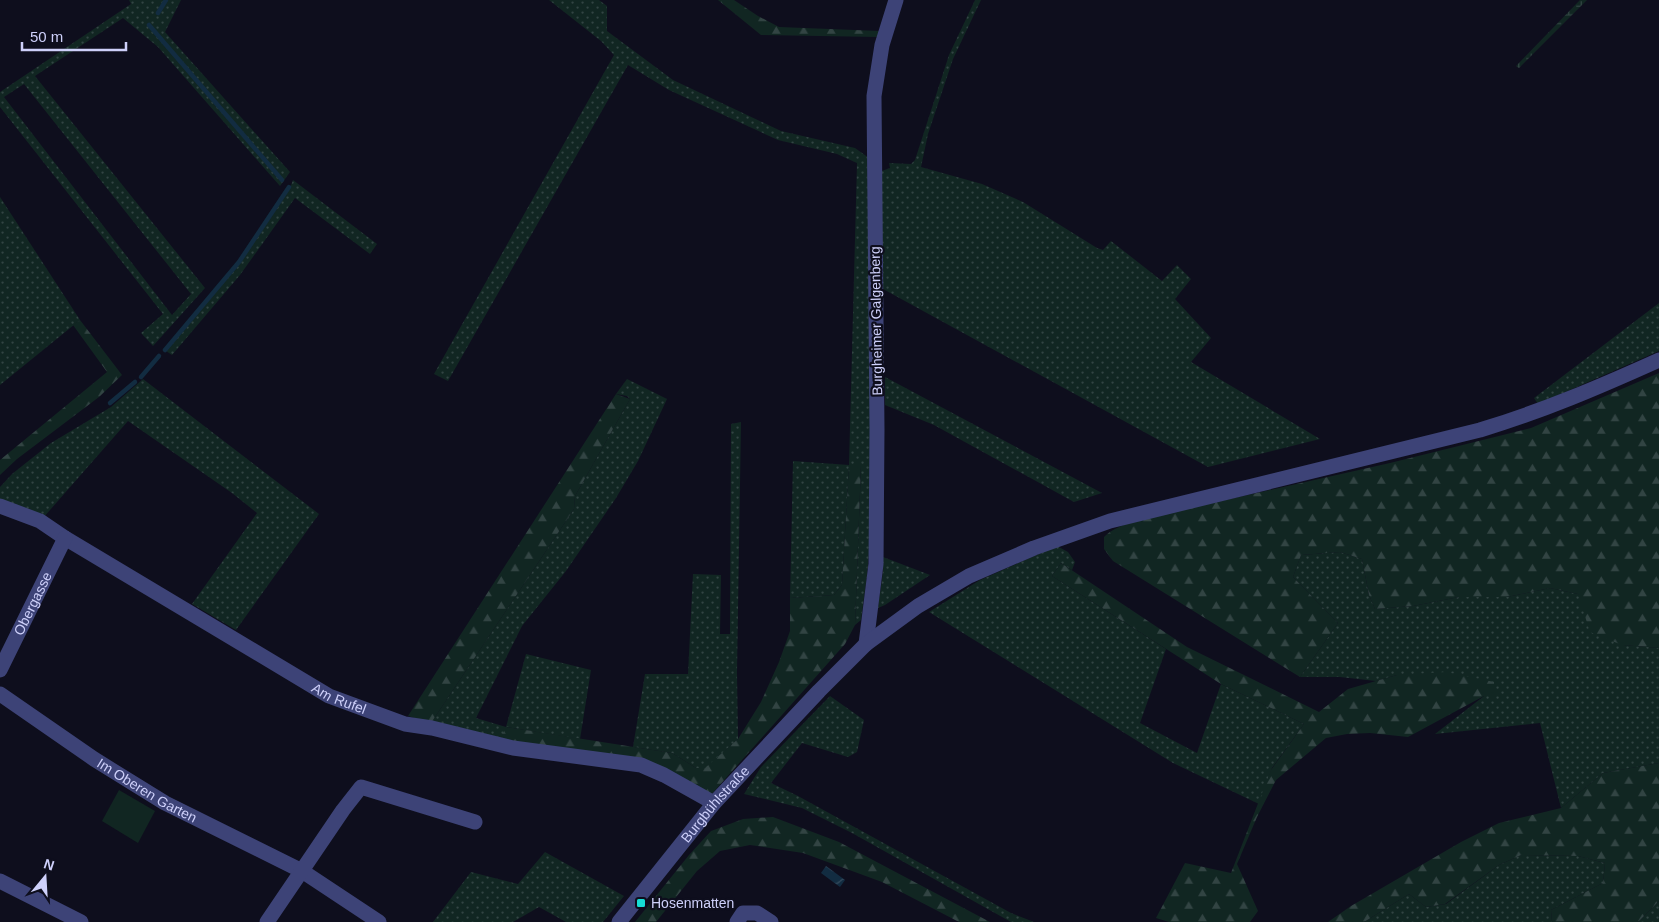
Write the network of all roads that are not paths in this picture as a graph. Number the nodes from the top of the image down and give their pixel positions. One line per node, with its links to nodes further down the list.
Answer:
1 (896, 0): 5 (street, Burgheimer Galgenberg)
2 (1659, 360): 5 (street, Burgbühlstraße)
3 (0, 506): 4 (street, Am Rufel)
4 (65, 538): 6 (street, Obergasse); 8 (street, Am Rufel)
5 (866, 644): 8 (street, Burgbühlstraße)
6 (0, 670)
7 (0, 694): 10 (street, Im Oberen Garten)
8 (714, 804): 15 (street, Burgbühlstraße)
9 (475, 822): 10 (street)
10 (302, 872): 13 (street); 14 (street, Im Oberen Garten)
11 (0, 881): 12 (street)
12 (81, 922)
13 (267, 922)
14 (378, 922)
15 (619, 922)
16 (737, 922): 17 (street)
17 (771, 922)

